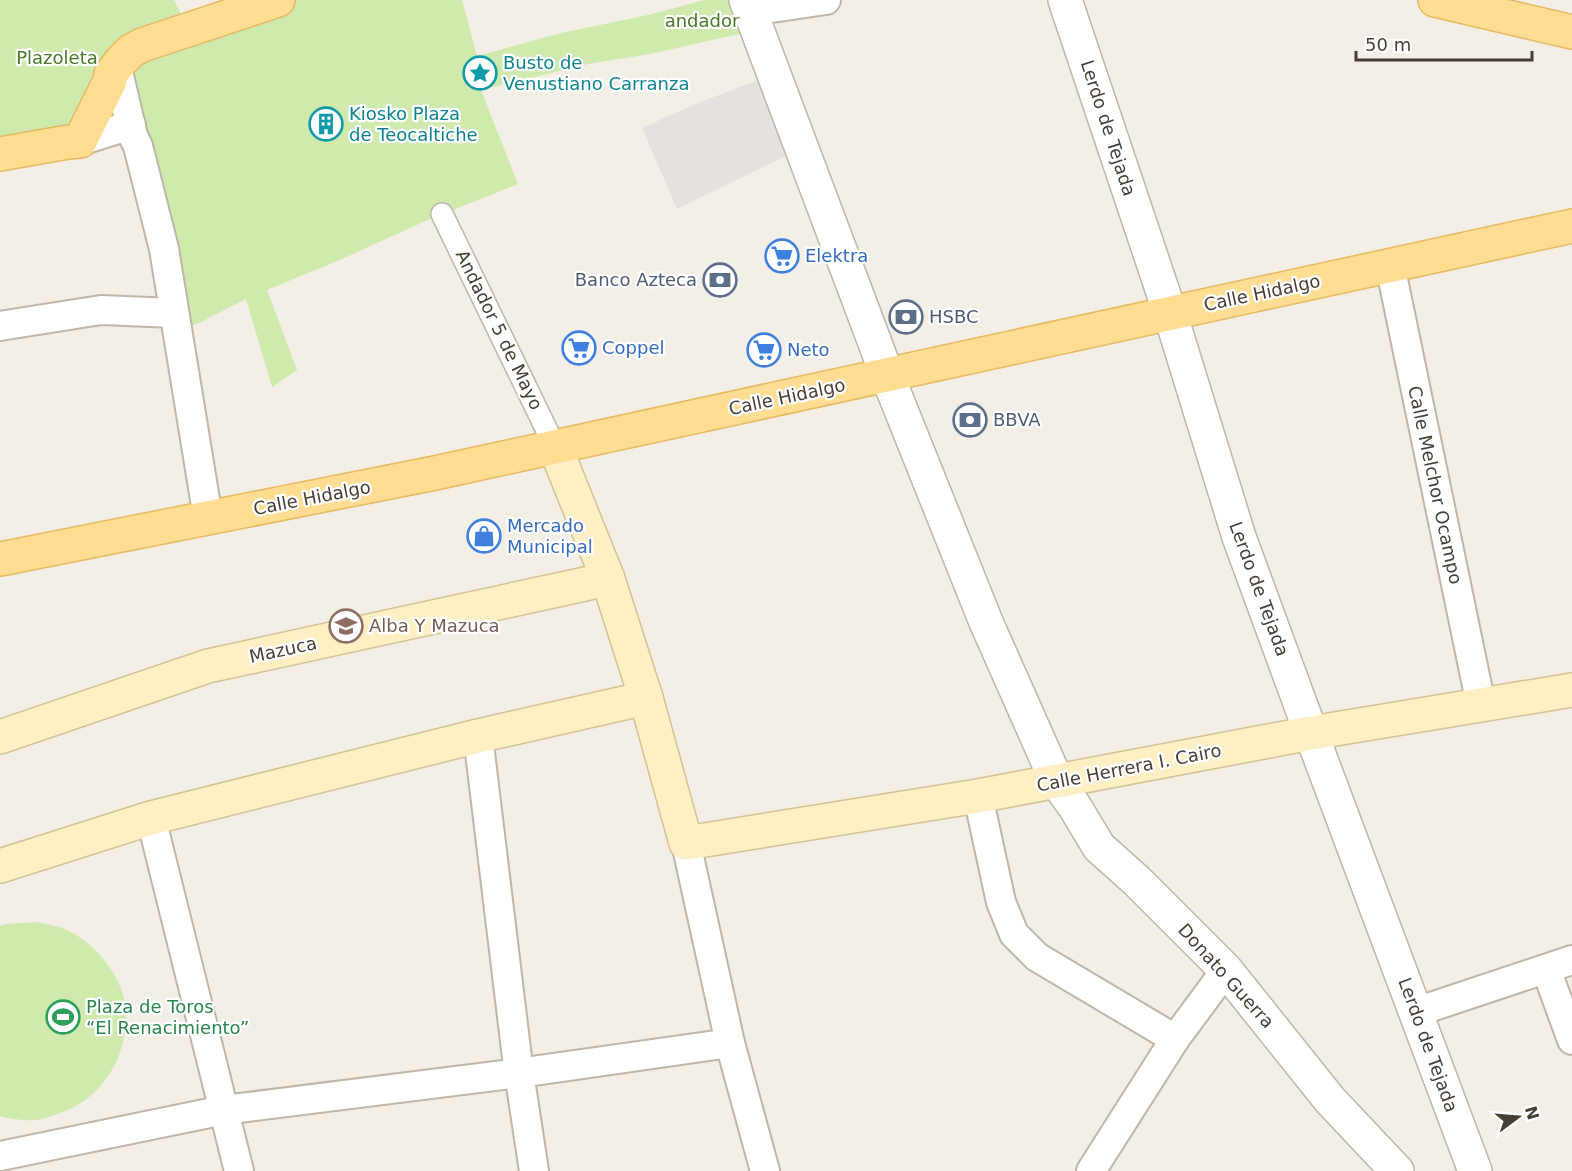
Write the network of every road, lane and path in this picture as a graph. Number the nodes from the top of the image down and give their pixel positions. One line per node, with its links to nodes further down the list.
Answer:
1 (278, 0): 7 (main road)
2 (826, 0): 5 (street)
3 (1065, 0): 15 (street, Lerdo de Tejada)
4 (1435, 0): 6 (main road)
5 (748, 6): 17 (street, Donato Guerra)
6 (1572, 32)
7 (117, 67): 8 (street); 9 (main road)
8 (131, 125): 9 (street); 14 (street)
9 (80, 141): 10 (main road)
10 (0, 154)
11 (442, 214): 18 (street, Andador 5 de Mayo)
12 (1572, 226): 13 (main road, Calle Hidalgo)
13 (1390, 265): 15 (main road, Calle Hidalgo); 24 (street, Calle Melchor Ocampo)
14 (174, 313): 16 (street); 19 (street)
15 (1170, 313): 17 (main road, Calle Hidalgo); 25 (street, Lerdo de Tejada)
16 (0, 326)
17 (887, 375): 18 (main road, Calle Hidalgo); 28 (street, Donato Guerra)
18 (555, 447): 19 (main road, Calle Hidalgo); 21 (main road)
19 (208, 518): 20 (main road, Calle Hidalgo)
20 (0, 559)
21 (608, 579): 23 (main road); 27 (main road, Mazuca)
22 (1572, 690): 24 (main road, Calle Herrera I. Cairo)
23 (646, 698): 26 (main road); 31 (main road)
24 (1481, 705): 25 (main road, Calle Herrera I. Cairo)
25 (1311, 733): 28 (main road, Calle Herrera I. Cairo); 35 (street, Lerdo de Tejada)
26 (478, 736): 30 (main road); 39 (street)
27 (0, 737)
28 (1056, 782): 29 (main road, Calle Herrera I. Cairo); 34 (street, Donato Guerra)
29 (978, 796): 31 (main road, Calle Herrera I. Cairo); 36 (street)
30 (151, 818): 32 (main road); 40 (street)
31 (686, 843): 38 (street)
32 (0, 866)
33 (1559, 965): 35 (street); 37 (street)
34 (1226, 970): 36 (street); 46 (street, Donato Guerra)
35 (1416, 1011): 47 (street, Lerdo de Tejada)
36 (1174, 1039): 45 (street)
37 (1572, 1040)
38 (730, 1044): 39 (street); 44 (street)
39 (519, 1072): 40 (street); 43 (street)
40 (224, 1110): 41 (street); 42 (street)
41 (0, 1156)
42 (239, 1171)
43 (534, 1171)
44 (765, 1171)
45 (1092, 1171)
46 (1397, 1171)
47 (1475, 1171)

